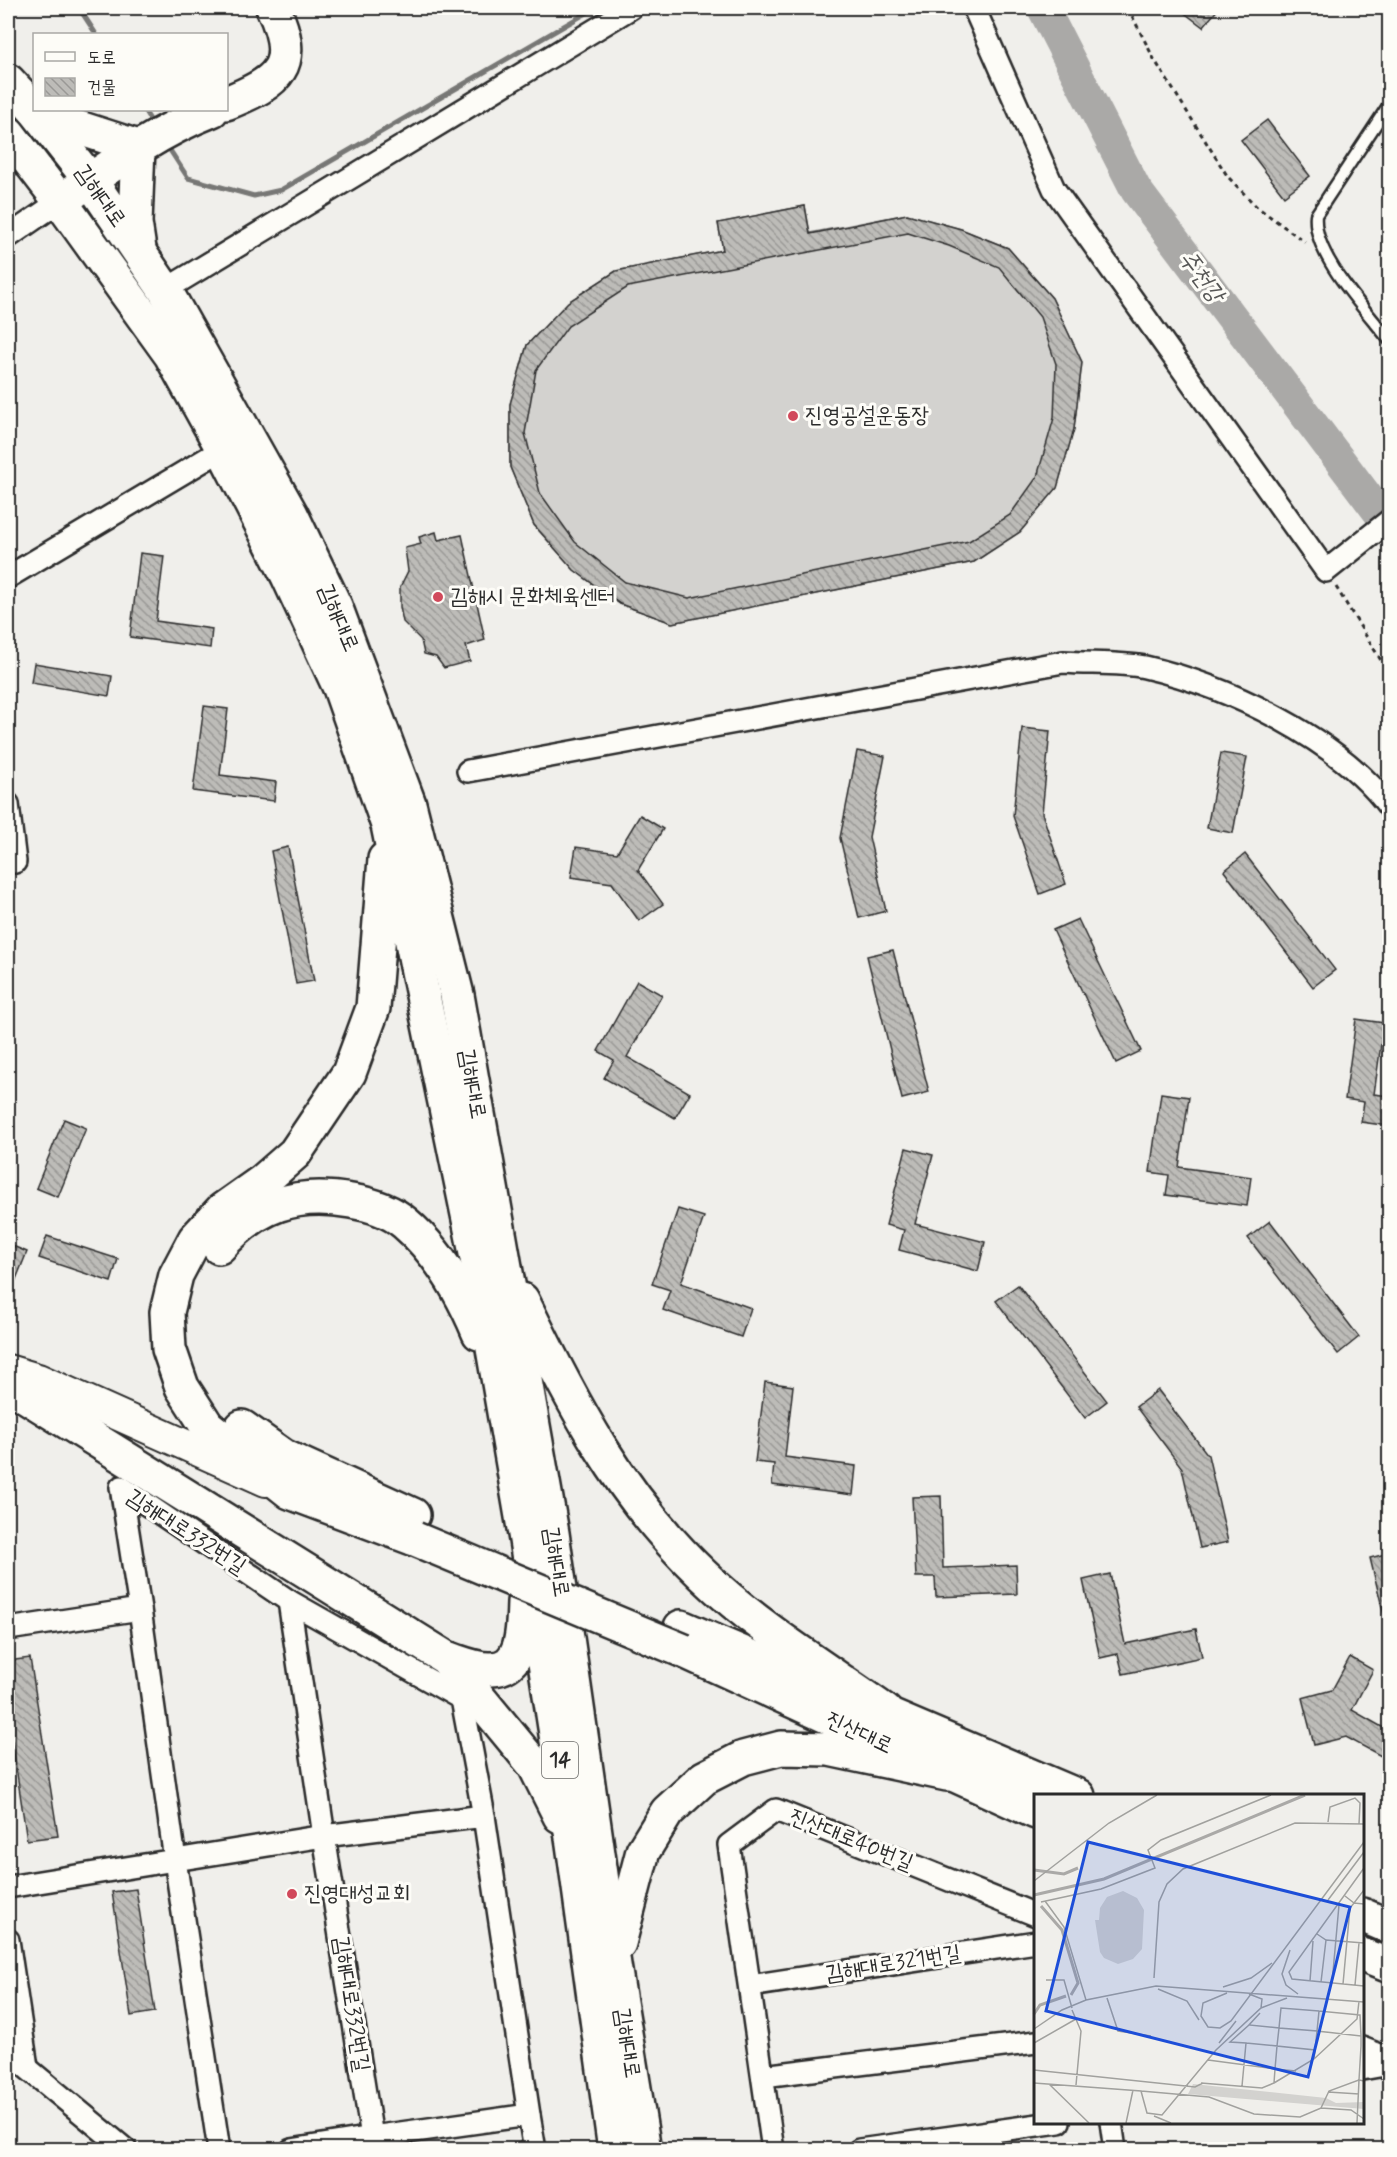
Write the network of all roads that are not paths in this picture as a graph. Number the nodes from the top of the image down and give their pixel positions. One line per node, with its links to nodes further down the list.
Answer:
1 (273, 8): 5 (main road)
2 (631, 8): 16 (street)
3 (974, 8): 19 (street)
4 (8, 81): 7 (main road, 김해대로)
5 (228, 103)
6 (1389, 103): 17 (lane)
7 (33, 108)
8 (37, 112): 11 (main road); 12 (main road, 김해대로)
9 (199, 115): 11 (main road)
10 (8, 133): 13 (main road, 김해대로)
11 (144, 143): 12 (main road); 15 (main road)
12 (90, 180): 13 (main road); 15 (main road, 김해대로)
13 (60, 201): 14 (street); 18 (main road, 김해대로)
14 (8, 237)
15 (140, 254): 16 (main road, 김해대로)
16 (165, 290): 26 (main road, 김해대로)
17 (1389, 342)
18 (223, 449): 20 (street); 24 (main road, 김해대로)
19 (1389, 520)
20 (8, 577)
21 (468, 771): 23 (street)
22 (8, 804): 25 (street)
23 (1389, 808)
24 (388, 825): 28 (main road, 김해대로); 30 (main road)
25 (15, 862)
26 (504, 1264): 38 (main road); 53 (main road, 김해대로 / 14)
27 (8, 1370): 30 (main road)
28 (495, 1371): 31 (main road); 32 (main road, 김해대로 / 14)
29 (8, 1385): 37 (main road)
30 (290, 1492): 31 (main road)
31 (414, 1527): 36 (main road, bridge)
32 (526, 1540): 37 (main road); 44 (main road, 김해대로 / 14)
33 (290, 1601): 34 (street, 김해대로332번길); 42 (street, 김해대로332번길); 43 (street, 김해대로332번길)
34 (140, 1609): 35 (street); 45 (street, 김해대로332번길)
35 (8, 1629)
36 (682, 1639): 38 (main road); 39 (main road, 진산대로)
37 (446, 1658): 44 (main road)
38 (885, 1711): 40 (main road, 진산대로)
39 (947, 1774): 41 (main road, 진산대로); 53 (main road)
40 (1073, 1794)
41 (1034, 1812)
42 (484, 1816): 43 (street); 64 (street, 김해대로332번길)
43 (324, 1836): 45 (street); 67 (street, 김해대로332번길)
44 (573, 1844): 72 (main road, 김해대로 / 14)
45 (175, 1860): 46 (street); 69 (street, 김해대로332번길)
46 (8, 1887)
47 (1034, 1915): 55 (street, 진산대로40번길)
48 (1364, 1916): 49 (main road)
49 (1389, 1927)
50 (8, 1940): 61 (street)
51 (1034, 1942): 55 (street, 김해대로321번길)
52 (1364, 1956): 54 (main road)
53 (614, 1965): 73 (main road, 김해대로 / 14)
54 (1389, 1966)
55 (750, 1986): 63 (street)
56 (1034, 2042): 63 (street)
57 (8, 2045): 61 (street)
58 (1364, 2049): 59 (street)
59 (1389, 2059)
60 (1389, 2064): 62 (street)
61 (27, 2068): 68 (street)
62 (1364, 2070)
63 (763, 2076): 74 (street)
64 (529, 2115): 67 (street); 71 (street, 김해대로332번길)
65 (1045, 2124): 75 (street)
66 (1111, 2124): 76 (street)
67 (373, 2143): 70 (street)
68 (126, 2150)
69 (219, 2150)
70 (291, 2150)
71 (535, 2150)
72 (615, 2150)
73 (644, 2150)
74 (773, 2150)
75 (859, 2150)
76 (1115, 2150)

